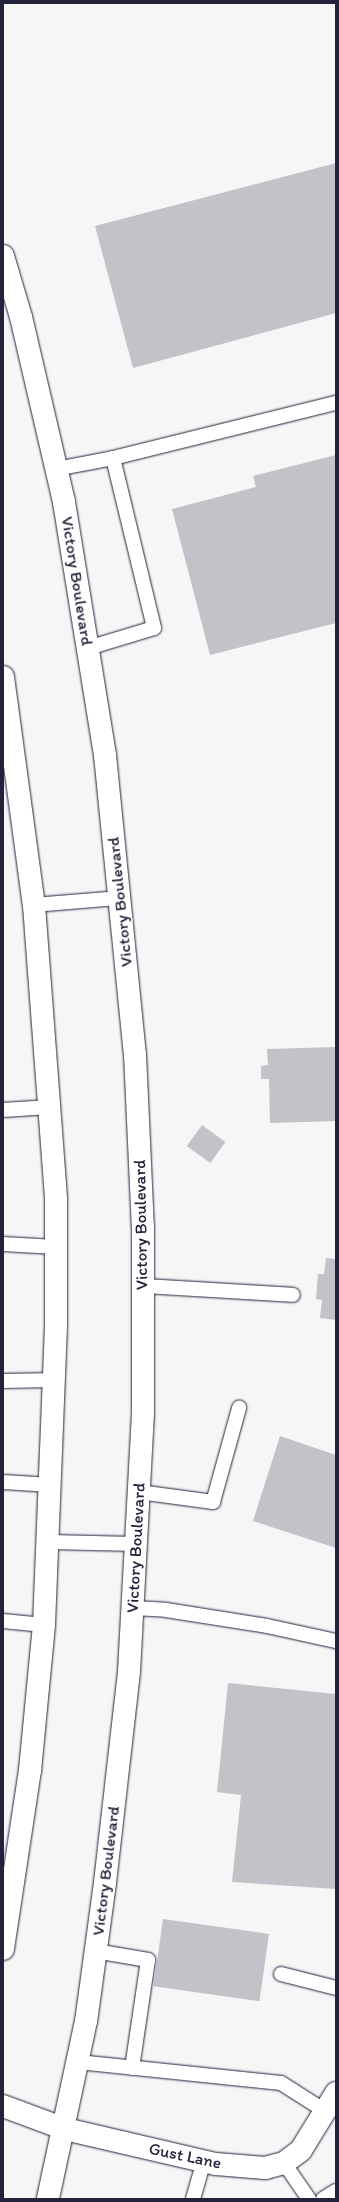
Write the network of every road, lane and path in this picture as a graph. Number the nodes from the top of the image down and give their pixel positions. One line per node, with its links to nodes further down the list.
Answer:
1 (3, 256): 4 (main road, Victory Boulevard)
2 (336, 404): 3 (lane)
3 (113, 458): 4 (lane); 5 (lane)
4 (56, 469): 5 (main road, Victory Boulevard)
5 (88, 648): 8 (main road, Victory Boulevard)
6 (3, 677): 7 (main road)
7 (6, 717): 9 (main road)
8 (120, 898): 9 (lane); 14 (main road, Victory Boulevard)
9 (34, 905): 10 (main road)
10 (50, 1107): 11 (lane); 13 (main road)
11 (3, 1110)
12 (3, 1244): 13 (lane)
13 (56, 1247): 16 (main road)
14 (143, 1286): 15 (lane); 21 (main road, Victory Boulevard)
15 (293, 1295)
16 (55, 1380): 17 (lane); 20 (main road)
17 (3, 1381)
18 (239, 1408): 21 (lane)
19 (3, 1482): 20 (lane)
20 (51, 1485): 22 (main road)
21 (139, 1492): 23 (main road, Victory Boulevard)
22 (49, 1542): 23 (lane); 26 (main road)
23 (136, 1544): 24 (main road, Victory Boulevard)
24 (133, 1608): 27 (lane); 29 (main road, Victory Boulevard)
25 (3, 1621): 26 (lane)
26 (44, 1625): 28 (main road)
27 (336, 1641)
28 (3, 1949)
29 (96, 1951): 32 (main road, Victory Boulevard); 33 (lane)
30 (281, 1974): 31 (lane)
31 (336, 1987)
32 (78, 2062): 33 (lane); 36 (main road, Victory Boulevard)
33 (132, 2068): 34 (lane)
34 (330, 2102): 38 (main road, Gust Lane)
35 (3, 2106): 36 (main road, Gust Lane)
36 (65, 2129): 37 (main road, Gust Lane); 40 (main road, Victory Boulevard)
37 (204, 2161): 38 (main road, Gust Lane); 41 (lane)
38 (284, 2163): 42 (lane)
39 (336, 2191): 43 (lane)
40 (48, 2199)
41 (193, 2199)
42 (309, 2199)
43 (323, 2199)

